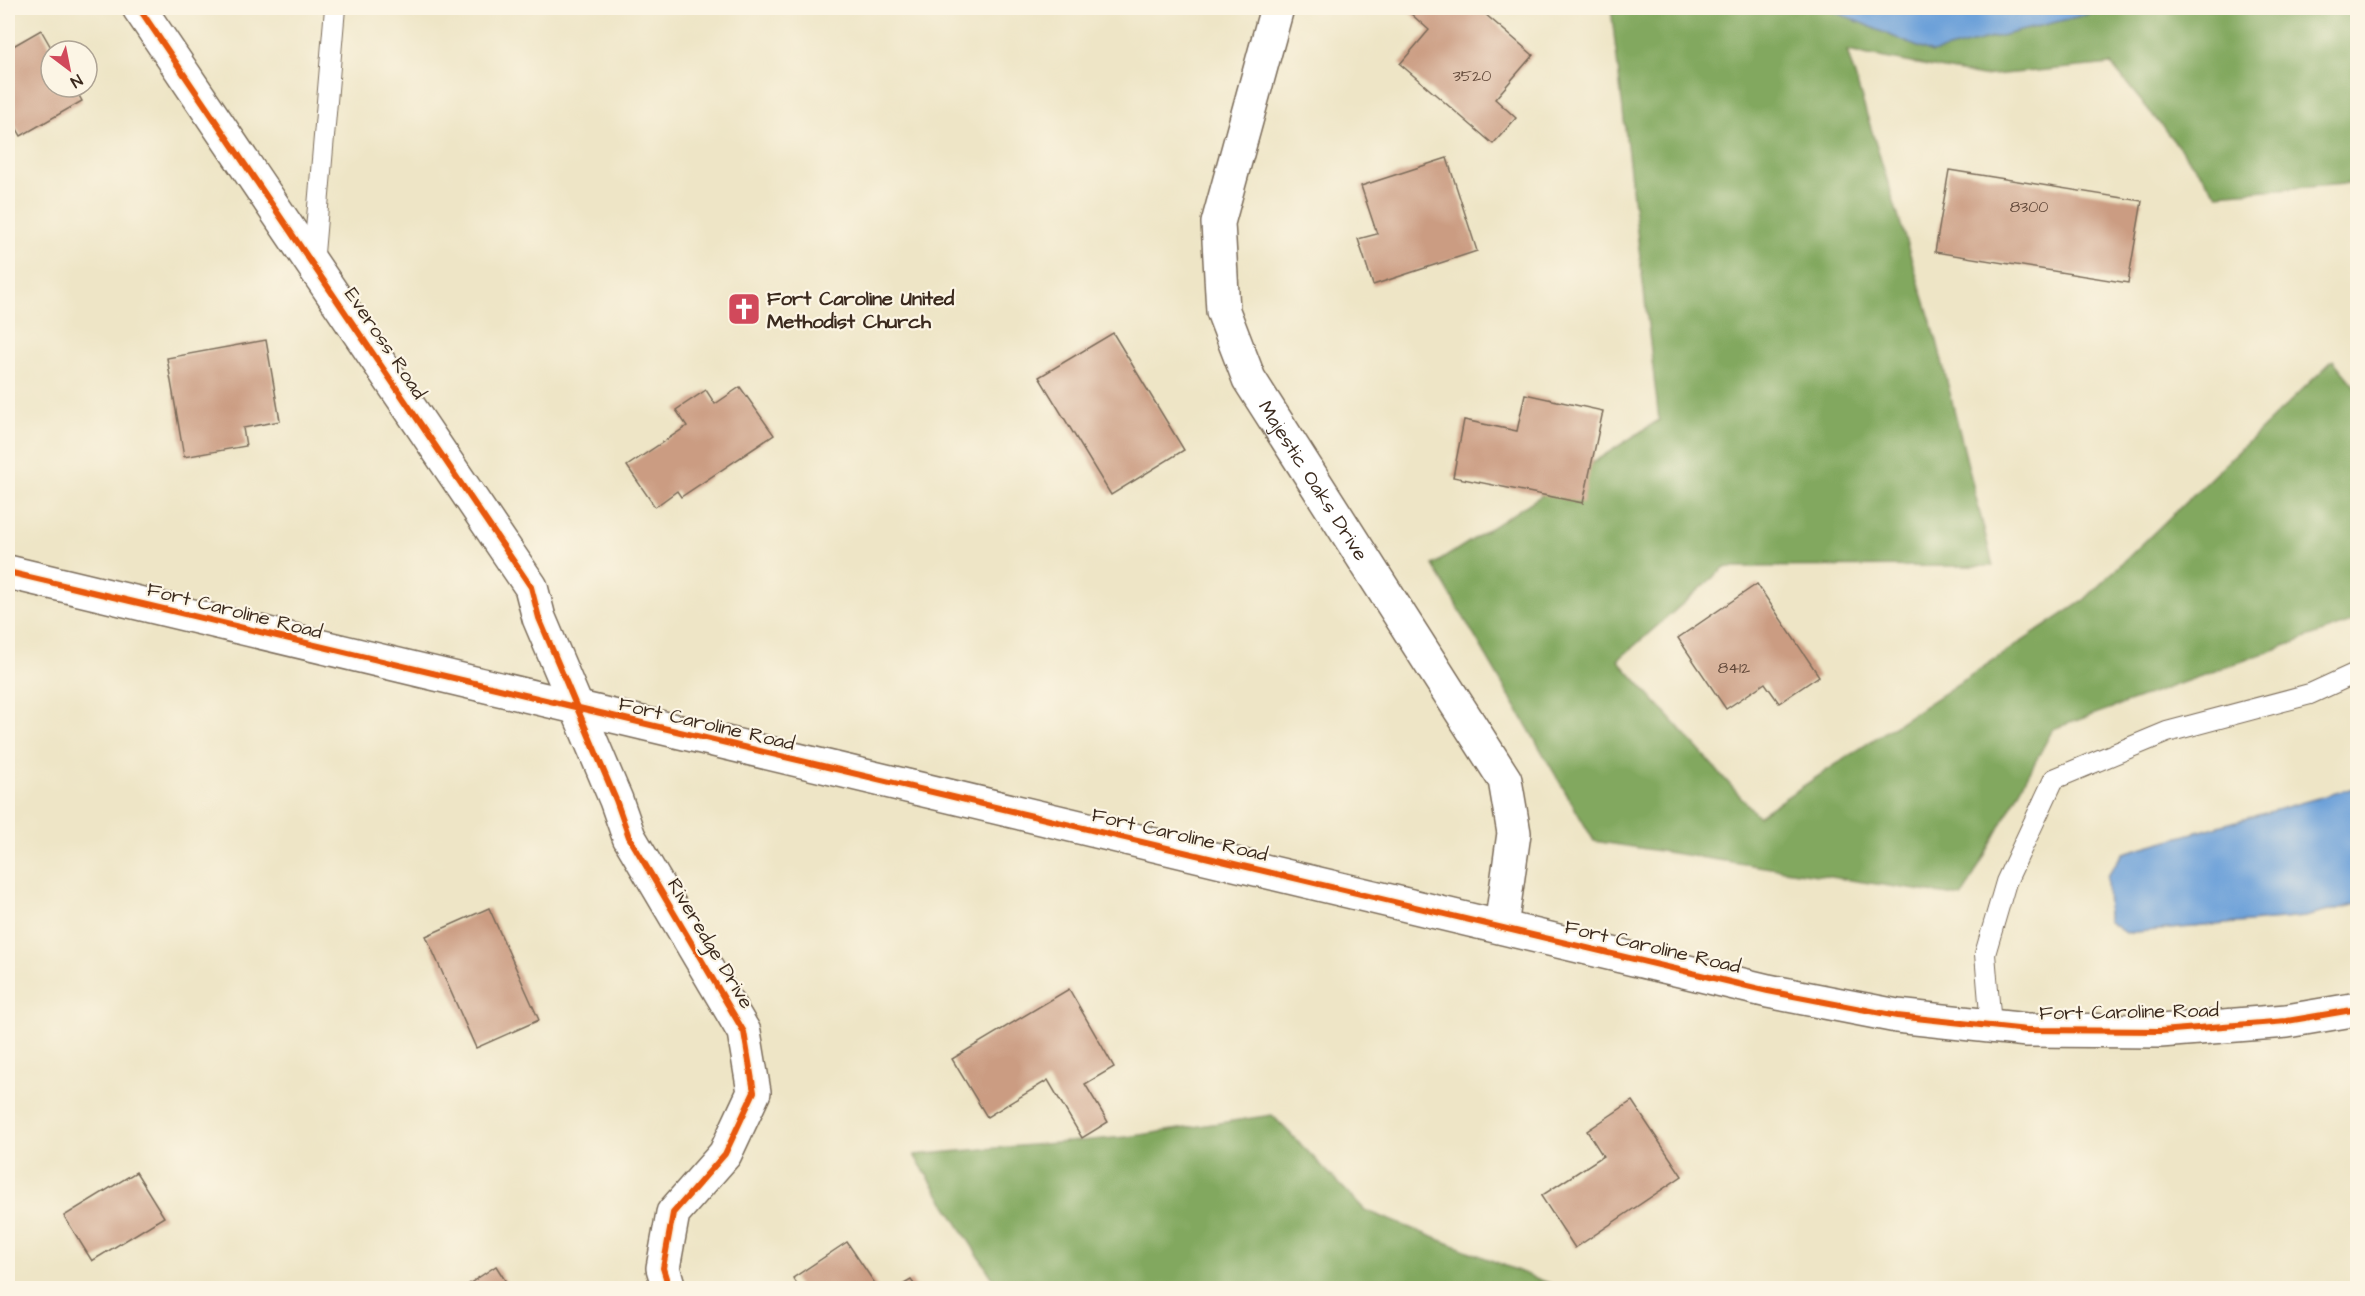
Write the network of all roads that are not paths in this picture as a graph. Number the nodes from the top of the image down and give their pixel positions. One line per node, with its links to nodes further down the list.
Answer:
1 (139, 8): 4 (street, Eveross Road)
2 (335, 8): 4 (lane)
3 (1277, 8): 8 (street, Majestic Oaks Drive)
4 (313, 265): 7 (street, Eveross Road)
5 (8, 572): 7 (street, Fort Caroline Road)
6 (2358, 672): 10 (lane)
7 (578, 710): 8 (street, Fort Caroline Road); 11 (street, Riveredge Drive)
8 (1501, 927): 10 (street, Fort Caroline Road)
9 (2358, 1009): 10 (street, Fort Caroline Road)
10 (1991, 1026)
11 (669, 1288)

